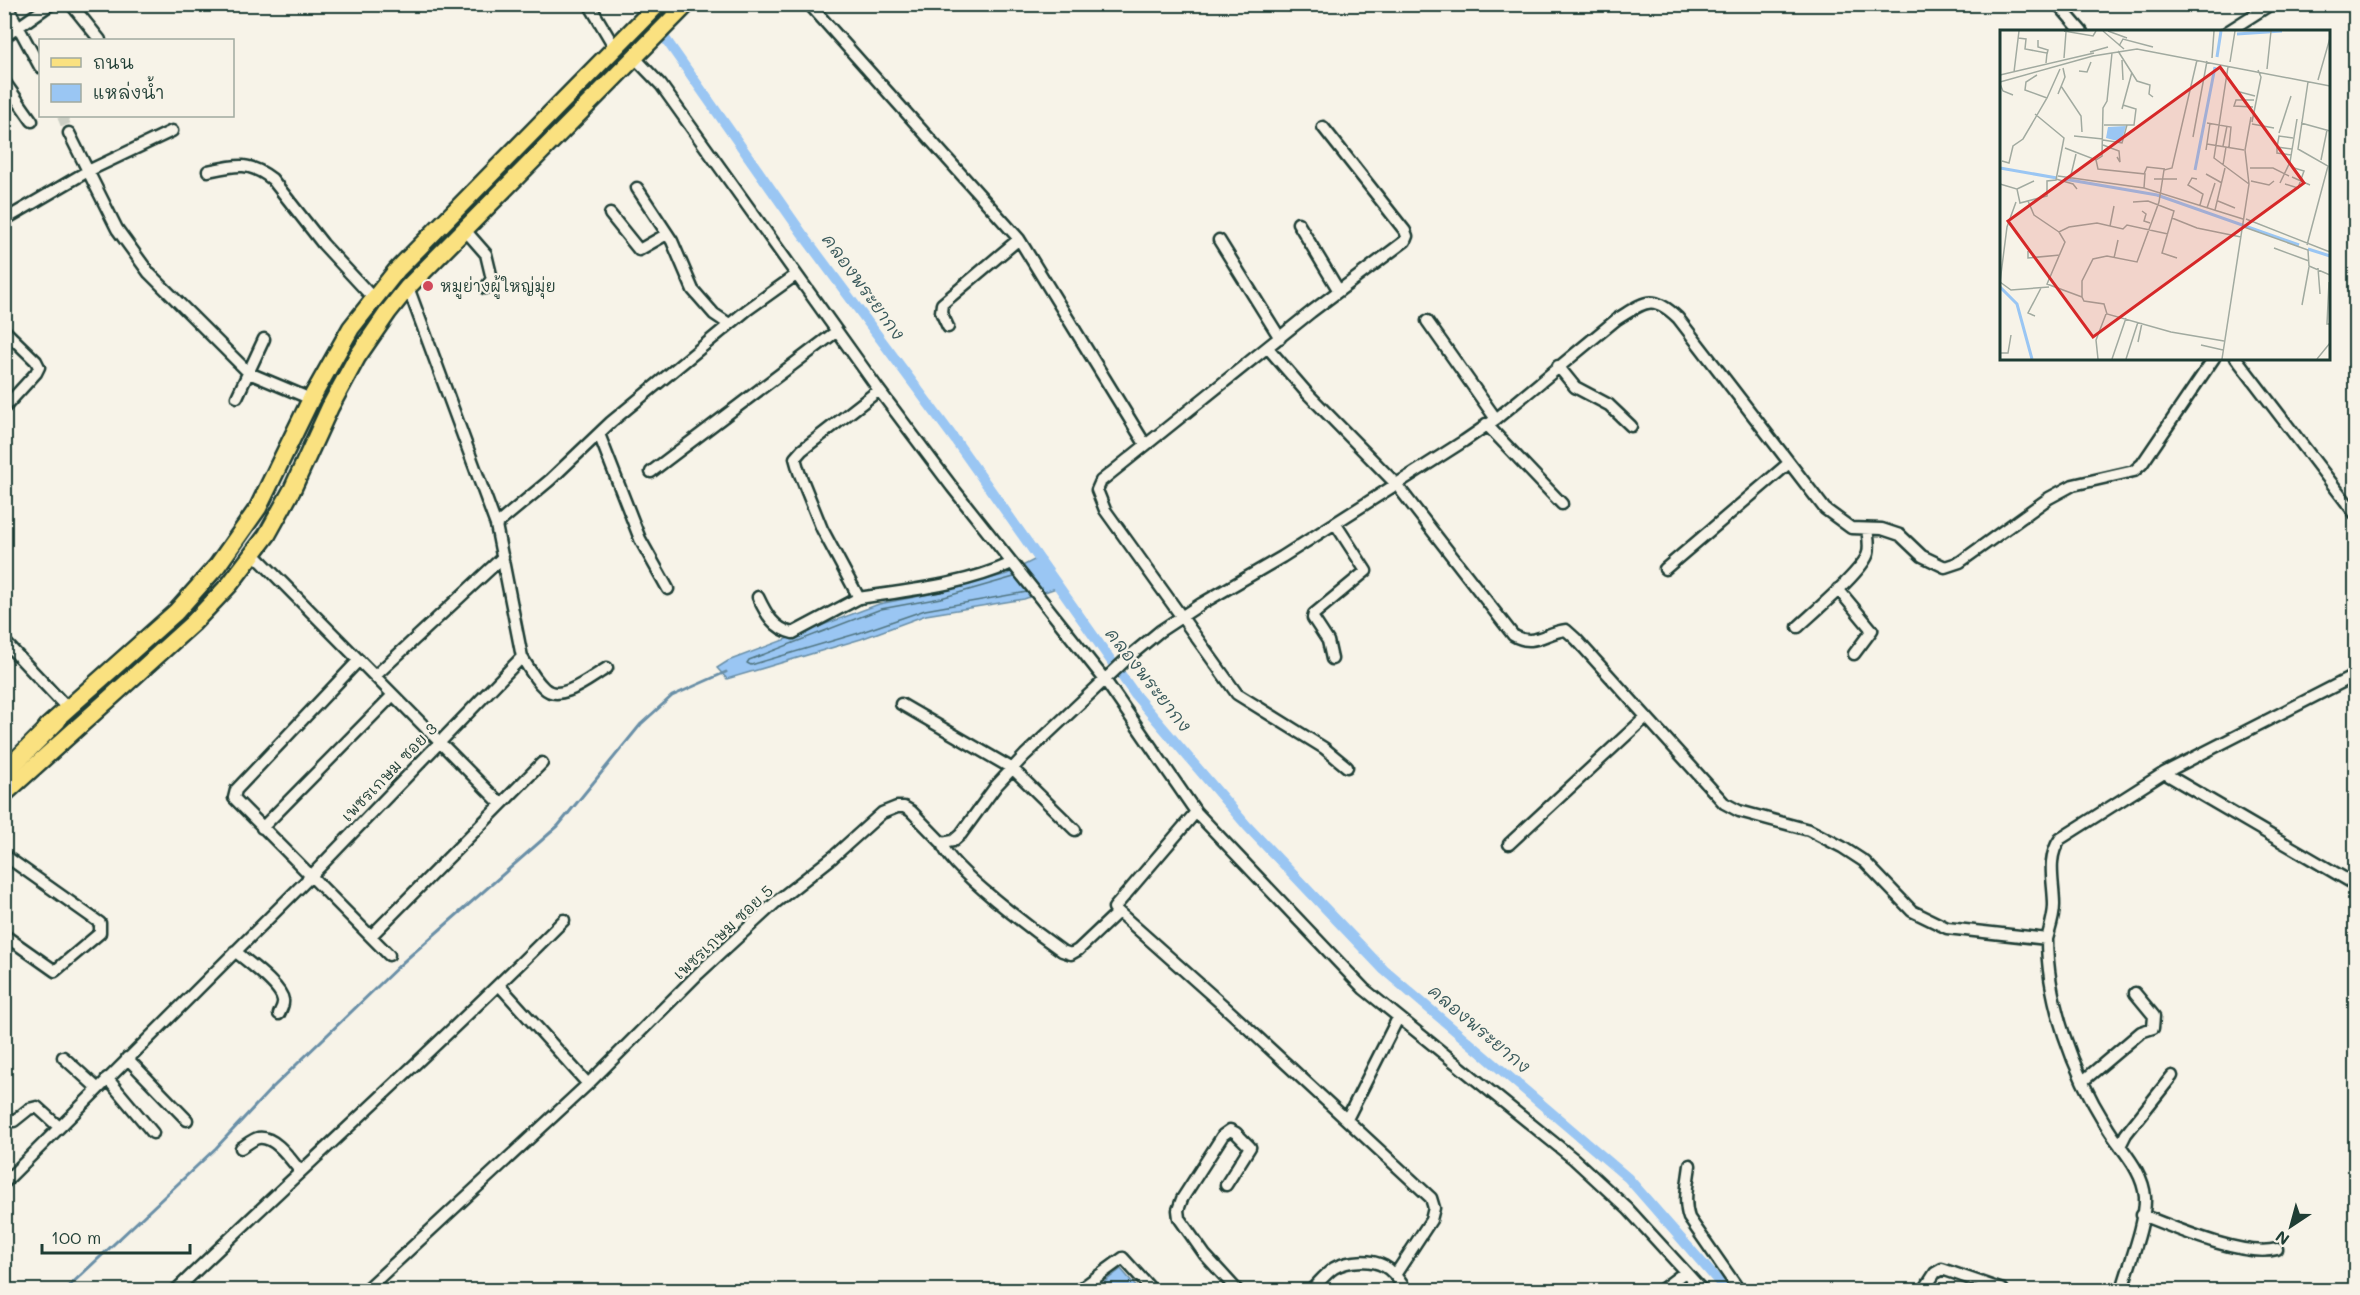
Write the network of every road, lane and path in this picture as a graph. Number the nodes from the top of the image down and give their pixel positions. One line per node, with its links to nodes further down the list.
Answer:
1 (6, 4): 10 (street)
2 (51, 4): 10 (street)
3 (71, 4): 14 (street)
4 (589, 4): 15 (street)
5 (658, 4): 15 (main road)
6 (687, 4): 16 (main road)
7 (809, 4): 31 (street)
8 (2058, 4): 11 (street)
9 (2271, 4): 12 (street)
10 (20, 26): 13 (street); 17 (street)
11 (2080, 30)
12 (2230, 30)
13 (4, 37)
14 (99, 39)
15 (620, 43): 37 (main road)
16 (637, 56): 29 (main road); 33 (street)
17 (39, 65)
18 (4, 81): 19 (street)
19 (32, 122)
20 (1323, 127): 36 (street)
21 (172, 131): 23 (street)
22 (69, 133): 23 (street)
23 (88, 171): 27 (street); 49 (street)
24 (208, 171): 37 (street)
25 (637, 188): 30 (street)
26 (610, 214): 30 (street)
27 (4, 220)
28 (1298, 223): 36 (street)
29 (465, 230): 34 (main road); 35 (street)
30 (668, 234): 39 (street)
31 (1019, 239): 40 (street); 57 (street)
32 (1219, 240): 43 (street)
33 (796, 275): 39 (street); 42 (street)
34 (408, 287): 64 (street); 66 (main road)
35 (485, 288)
36 (1339, 291): 43 (street)
37 (373, 298): 52 (main road)
38 (1427, 321): 54 (street)
39 (729, 324): 56 (street)
40 (948, 327)
41 (4, 330): 53 (street)
42 (837, 331): 50 (street); 59 (street)
43 (1280, 338): 45 (street)
44 (264, 339): 49 (street)
45 (1268, 348): 57 (street); 60 (street)
46 (2213, 360): 65 (street)
47 (2238, 360): 62 (street)
48 (1558, 366): 54 (street); 55 (street); 58 (street)
49 (249, 373): 51 (street); 52 (street)
50 (879, 390): 68 (street); 73 (street)
51 (237, 397)
52 (311, 399): 87 (main road)
53 (5, 407)
54 (1491, 421): 60 (street); 61 (street)
55 (1631, 426)
56 (599, 434): 64 (street); 70 (street)
57 (1145, 444): 74 (street)
58 (1790, 463): 65 (street); 69 (street)
59 (651, 472)
60 (1396, 484): 63 (street); 88 (street)
61 (1562, 504)
62 (2355, 515)
63 (1335, 523): 74 (street); 80 (street)
64 (496, 525): 67 (street)
65 (1868, 529): 71 (street)
66 (254, 554): 79 (street); 96 (main road)
67 (503, 557): 78 (street); 83 (street)
68 (1012, 564): 73 (street); 84 (street)
69 (1665, 569)
70 (668, 589)
71 (1839, 589): 75 (street); 77 (street)
72 (758, 597): 73 (street)
73 (859, 598)
74 (1182, 618): 84 (street); 92 (street)
75 (1798, 627)
76 (4, 641): 87 (street)
77 (1854, 654)
78 (522, 657): 81 (street); 89 (street, เพชรเกษม ซอย 3)
79 (359, 660): 83 (street); 99 (street)
80 (1332, 660)
81 (607, 668)
82 (2355, 675): 95 (street)
83 (375, 676): 85 (street)
84 (1106, 678): 93 (street); 98 (street)
85 (393, 694): 89 (street); 99 (street)
86 (901, 704): 93 (street)
87 (63, 715): 90 (main road); 94 (highway)
88 (1646, 717): 102 (street); 110 (street)
89 (440, 742): 97 (street); 104 (street, เพชรเกษม ซอย 3)
90 (4, 761)
91 (542, 763): 97 (street)
92 (1347, 767)
93 (1012, 770): 100 (street); 101 (street)
94 (4, 773)
95 (2164, 773): 105 (street); 110 (street)
96 (4, 794)
97 (501, 804): 109 (street)
98 (1196, 812): 106 (street, เพชรเกษม ซอย 5); 116 (street)
99 (262, 828): 104 (street)
100 (1075, 830)
101 (942, 843): 106 (street, เพชรเกษม ซอย 5); 122 (street, เพชรเกษม ซอย 5)
102 (1509, 844)
103 (4, 855): 108 (street)
104 (310, 877): 109 (street); 111 (street, เพชรเกษม ซอย 3)
105 (2355, 885)
106 (1118, 912): 124 (street)
107 (564, 920): 113 (street)
108 (4, 935)
109 (371, 936): 112 (street)
110 (2047, 939): 121 (street)
111 (235, 951): 115 (street); 118 (street, เพชรเกษม ซอย 3)
112 (389, 955)
113 (499, 985): 122 (street); 132 (street)
114 (2135, 993): 121 (street)
115 (279, 1014)
116 (1398, 1018): 124 (street); 137 (street)
117 (63, 1057): 123 (street)
118 (127, 1058): 120 (street, เพชรเกษม ซอย 3); 125 (street)
119 (2172, 1076): 129 (street)
120 (107, 1078): 123 (street, เพชรเกษม ซอย 3); 128 (street)
121 (2083, 1081): 129 (street)
122 (588, 1084): 140 (street, เพชรเกษม ซอย 5)
123 (97, 1088): 127 (street, เพชรเกษม ซอย 3)
124 (1347, 1119): 138 (street)
125 (187, 1120)
126 (14, 1121): 127 (street)
127 (59, 1127): 133 (street, เพชรเกษม ซอย 3)
128 (153, 1132)
129 (2120, 1146): 135 (street)
130 (241, 1148): 132 (street)
131 (1690, 1165): 148 (street)
132 (300, 1171): 139 (street)
133 (4, 1183)
134 (1227, 1185): 143 (street)
135 (2142, 1215): 136 (street); 151 (street)
136 (2277, 1249)
137 (1685, 1272): 146 (street); 147 (street)
138 (1395, 1275): 144 (street); 145 (street)
139 (176, 1290)
140 (366, 1290)
141 (1079, 1290): 142 (street)
142 (1152, 1290)
143 (1237, 1290)
144 (1311, 1290)
145 (1406, 1290)
146 (1661, 1290)
147 (1702, 1290)
148 (1739, 1290)
149 (1924, 1290): 150 (street)
150 (2003, 1290)
151 (2122, 1290)

